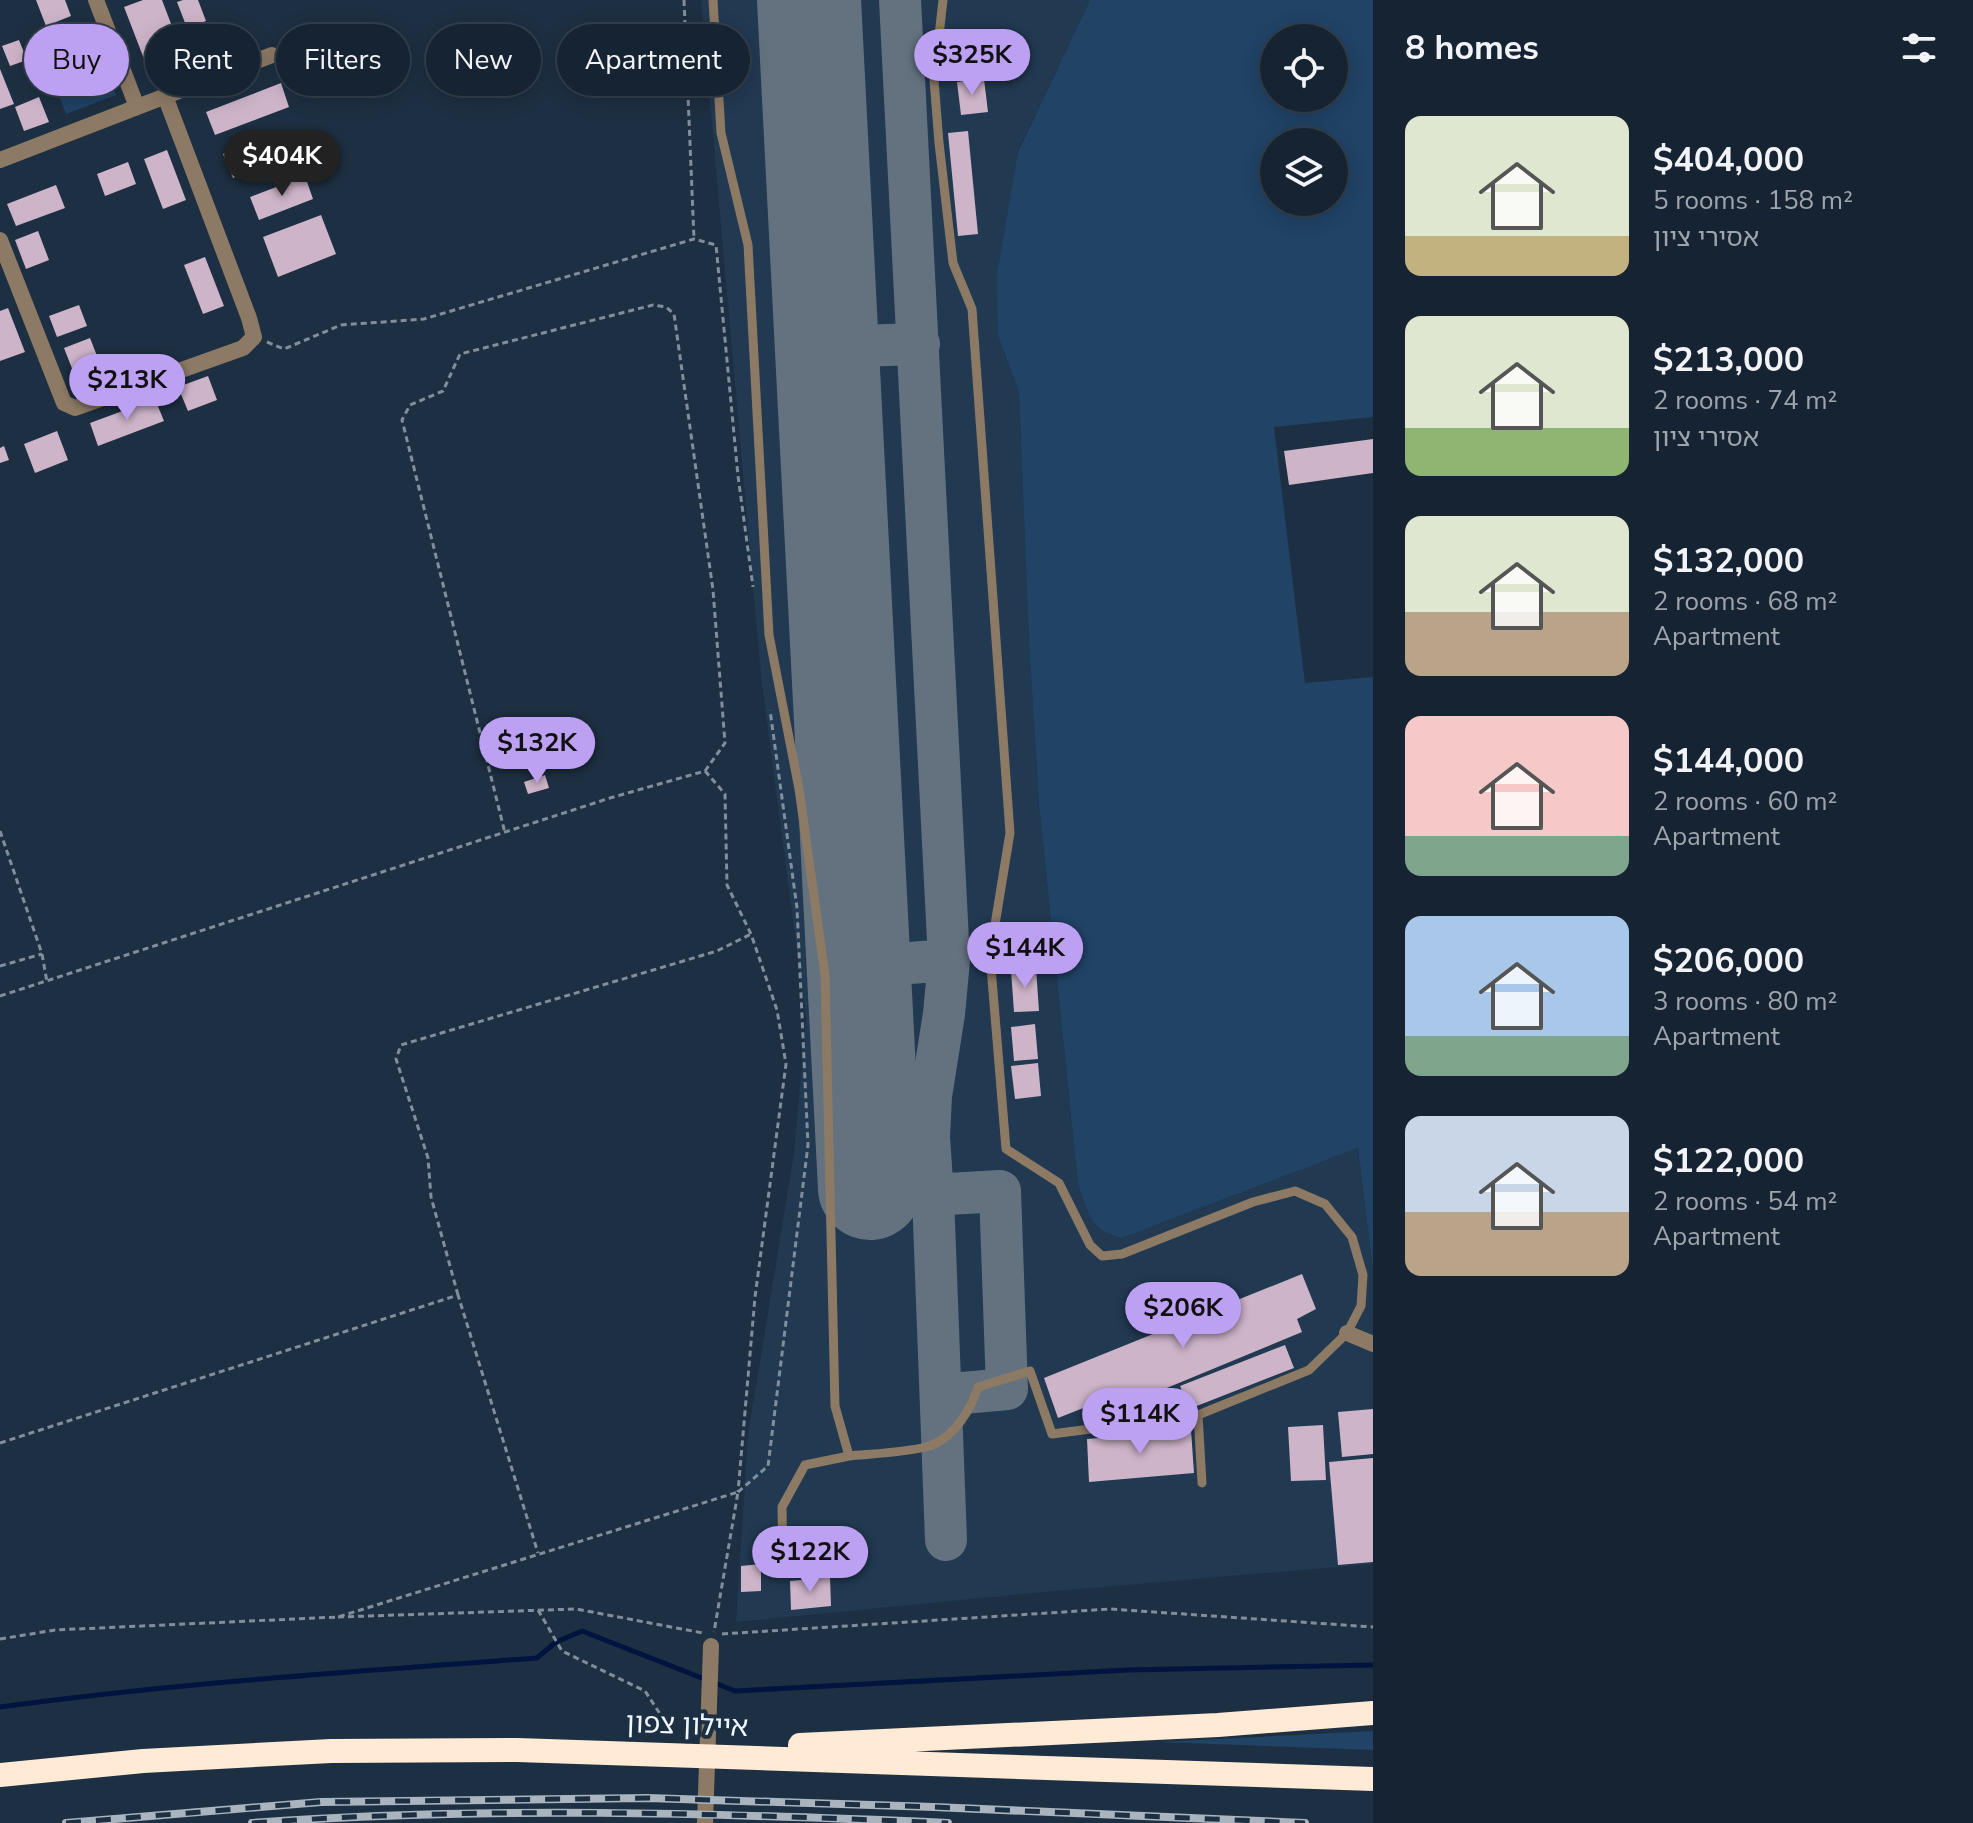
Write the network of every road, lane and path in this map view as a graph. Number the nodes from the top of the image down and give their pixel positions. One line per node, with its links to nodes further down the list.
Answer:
1 (96, 0): 8 (street)
2 (684, 0): 10 (path)
3 (713, 0): 28 (lane)
4 (943, 0): 24 (lane)
5 (272, 55): 6 (street)
6 (260, 60)
7 (165, 96): 8 (street); 11 (street)
8 (137, 107): 9 (street)
9 (0, 160)
10 (694, 239): 12 (path); 13 (path)
11 (0, 240)
12 (284, 349)
13 (754, 599)
14 (769, 707): 30 (path)
15 (705, 771): 17 (path); 17 (path); 18 (path)
16 (0, 831): 19 (path)
17 (505, 833): 21 (path)
18 (751, 934): 23 (path); 30 (path)
19 (42, 954): 20 (path); 21 (path)
20 (0, 966)
21 (47, 982): 22 (path)
22 (0, 996)
23 (458, 1295): 27 (path); 31 (path)
24 (1347, 1333): 25 (street); 26 (lane)
25 (1373, 1344)
26 (1198, 1415): 28 (lane); 29 (lane)
27 (0, 1443)
28 (849, 1456): 32 (lane)
29 (1202, 1483)
30 (738, 1492): 31 (path); 37 (path)
31 (538, 1554): 34 (path)
32 (783, 1573)
33 (538, 1610): 34 (path); 37 (path); 39 (path)
34 (338, 1617): 36 (path)
35 (1373, 1627): 37 (path)
36 (0, 1639)
37 (712, 1640): 43 (street)
38 (1373, 1713): 40 (highway)
39 (666, 1723)
40 (637, 1754): 41 (highway, איילון צפון); 42 (highway, איילון צפון)
41 (0, 1775)
42 (1373, 1779)
43 (705, 1823)

